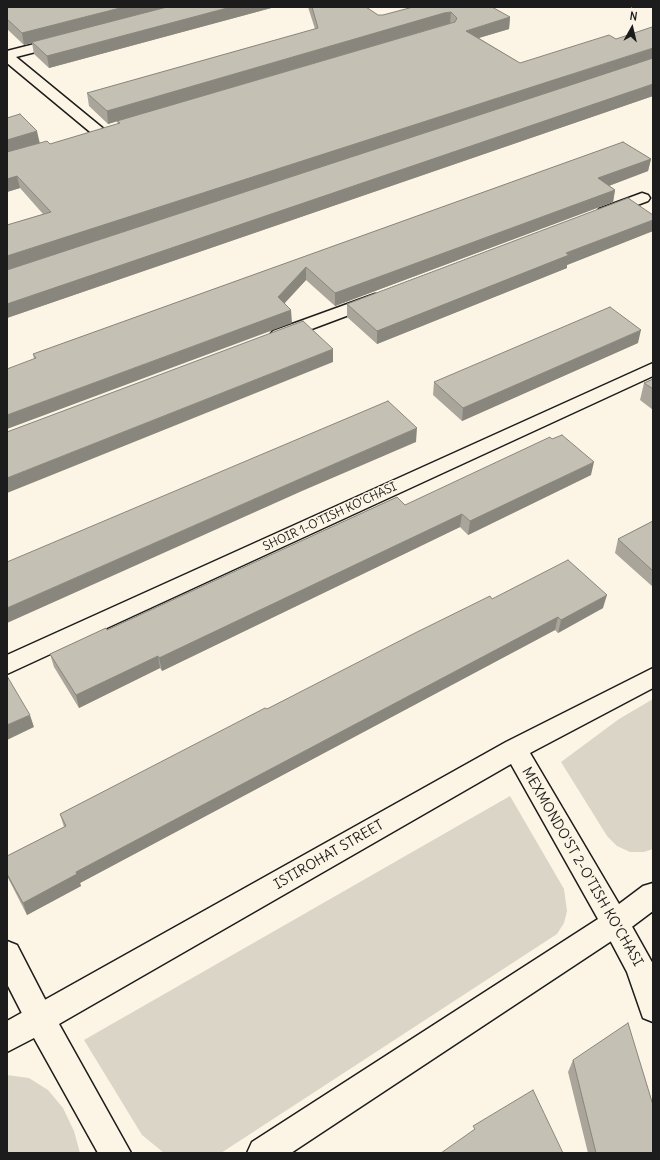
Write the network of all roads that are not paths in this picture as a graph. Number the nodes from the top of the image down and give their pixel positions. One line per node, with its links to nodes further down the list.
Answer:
1 (76, 37): 2 (street)
2 (7, 55): 4 (street)
3 (115, 128): 4 (street)
4 (100, 133): 5 (street)
5 (85, 137)
6 (642, 198): 7 (street)
7 (589, 218)
8 (388, 294): 9 (street)
9 (261, 342)
10 (653, 369): 11 (street, SHOIR 1-O'TISH KO'CHASI)
11 (7, 665)
12 (653, 677): 13 (street, ISTIROHAT STREET)
13 (515, 749): 15 (street, MEXMONDO'ST 2-O'TISH KO'CHASI); 18 (street, ISTIROHAT STREET)
14 (653, 895): 15 (street)
15 (615, 923): 17 (street, MEXMONDO'ST 2-O'TISH KO'CHASI); 21 (street)
16 (7, 954): 18 (street)
17 (653, 1008)
18 (40, 1019): 19 (street, ISTIROHAT STREET); 20 (street)
19 (7, 1037)
20 (115, 1153)
21 (263, 1153)

